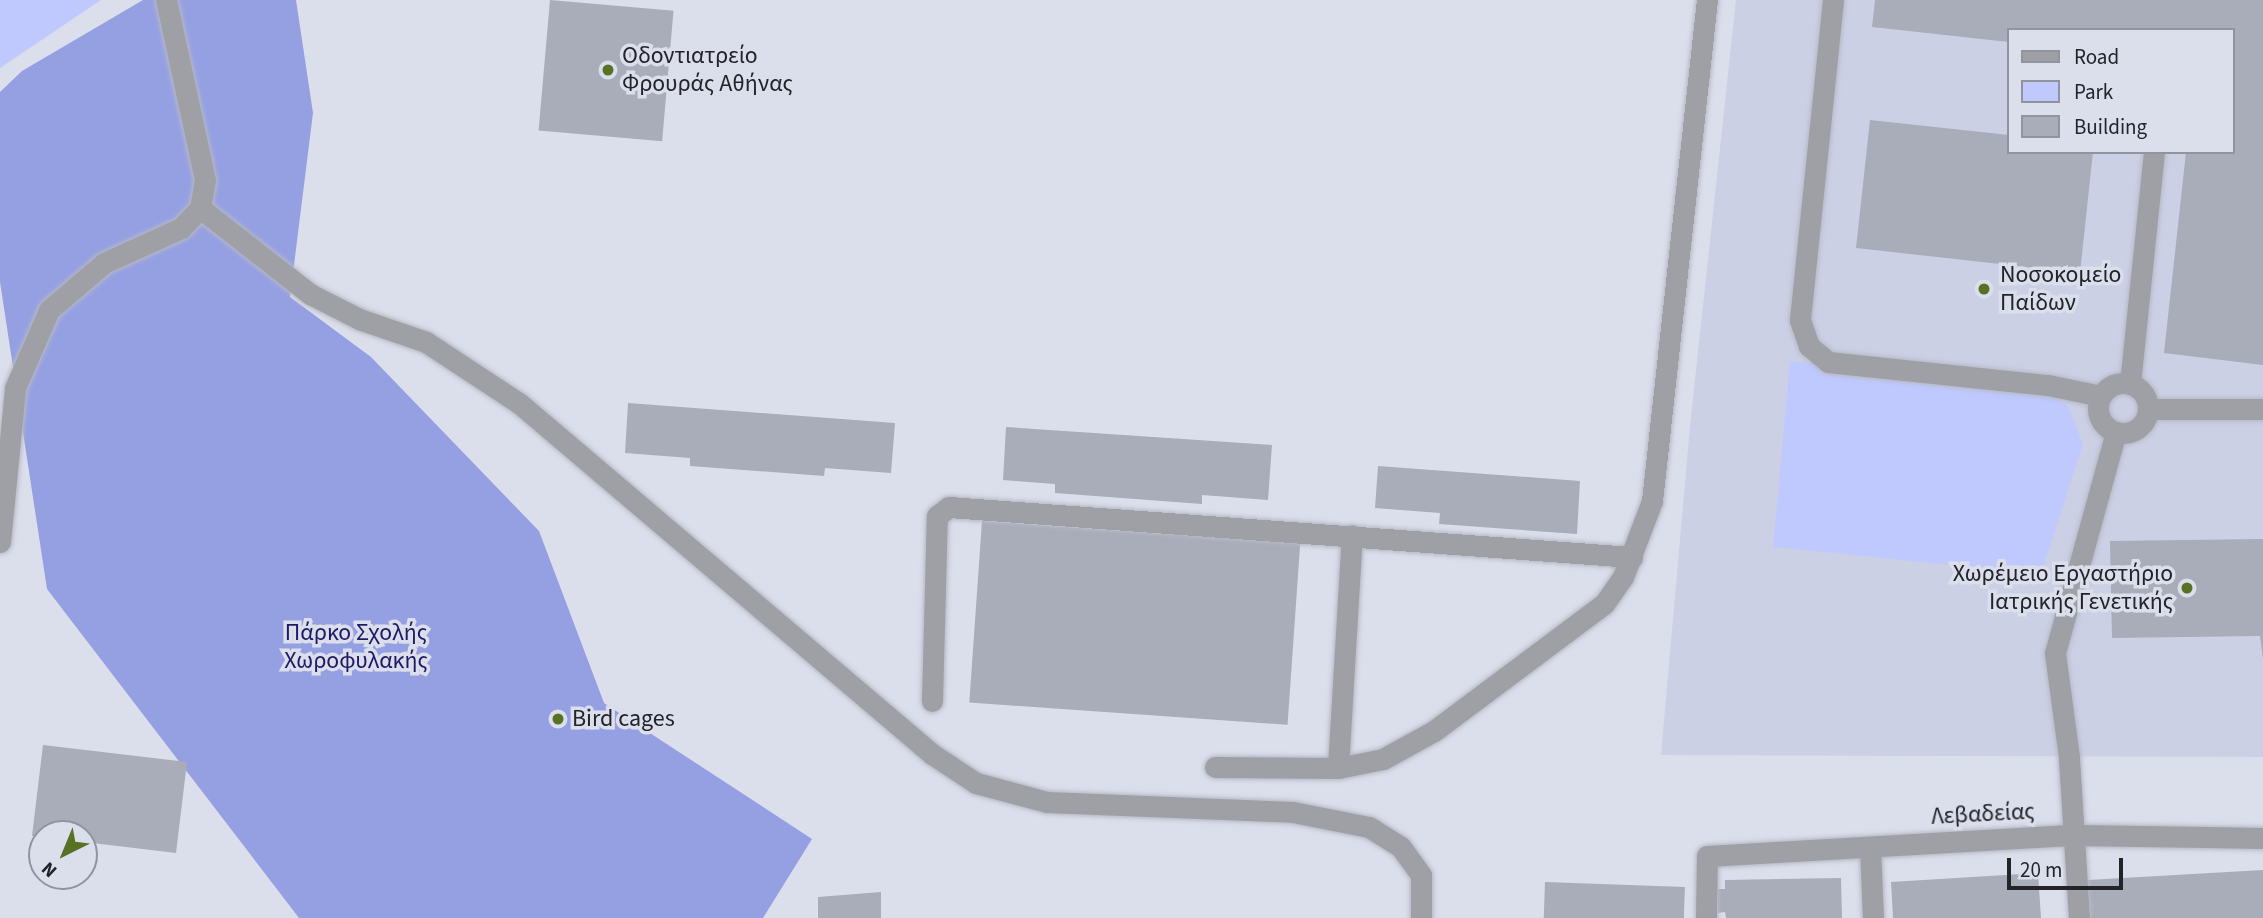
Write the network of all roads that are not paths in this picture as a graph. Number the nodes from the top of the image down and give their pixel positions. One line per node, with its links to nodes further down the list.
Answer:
1 (166, 0): 5 (street)
2 (1707, 0): 13 (street)
3 (1833, 0): 7 (street)
4 (2154, 154): 6 (street)
5 (200, 208): 12 (street); 20 (street)
6 (2130, 384): 7 (street); 8 (street)
7 (2101, 396): 10 (street)
8 (2148, 409): 9 (street); 10 (street)
9 (2263, 409)
10 (2116, 432): 17 (street)
11 (1352, 535): 13 (street); 14 (street); 16 (street)
12 (0, 542)
13 (1632, 557): 16 (street)
14 (932, 701)
15 (1215, 767): 16 (street)
16 (1338, 768)
17 (2074, 835): 18 (street, Λεβαδείας); 19 (street, Λεβαδείας); 23 (street)
18 (2263, 838)
19 (1870, 847): 21 (street, Λεβαδείας); 22 (street)
20 (1421, 911)
21 (1706, 918)
22 (1873, 918)
23 (2079, 918)

